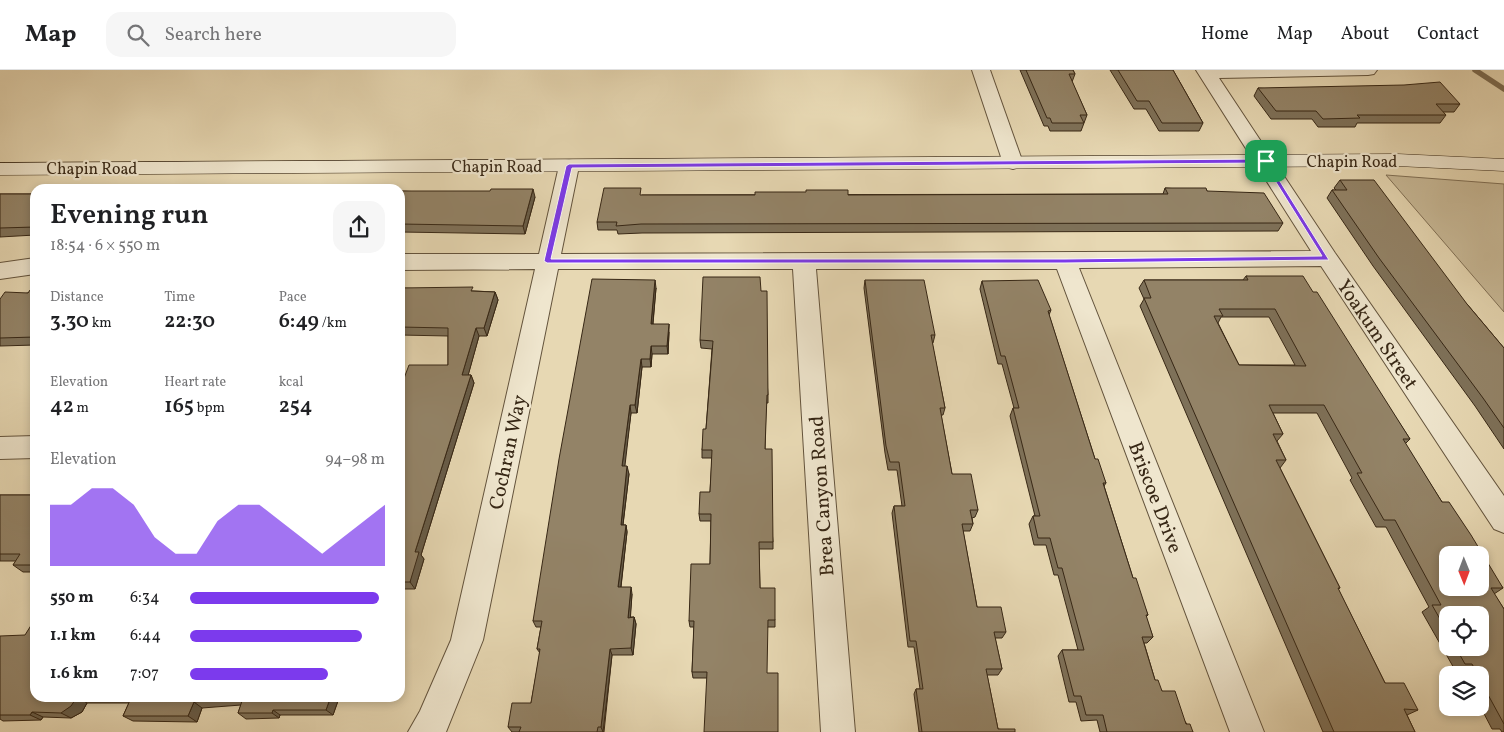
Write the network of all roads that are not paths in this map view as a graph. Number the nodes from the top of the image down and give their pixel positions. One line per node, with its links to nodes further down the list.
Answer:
1 (981, 70): 5 (street)
2 (1368, 70): 3 (street)
3 (1206, 72): 4 (street, Yoakum Street)
4 (1266, 161): 5 (street, Chapin Road); 6 (street, Chapin Road); 9 (street, Yoakum Street)
5 (1013, 163): 7 (street, Chapin Road)
6 (1504, 165)
7 (569, 166): 8 (street, Chapin Road); 10 (street, Cochran Way)
8 (0, 169)
9 (1326, 258): 12 (street); 18 (street, Yoakum Street)
10 (547, 261): 11 (street); 13 (street); 19 (street, Cochran Way)
11 (804, 261): 12 (street); 20 (street, Brea Canyon Road)
12 (1065, 261): 21 (street, Briscoe Drive)
13 (405, 262)
14 (30, 267): 15 (street)
15 (0, 271)
16 (0, 448): 17 (street)
17 (30, 448)
18 (1504, 520)
19 (425, 732)
20 (838, 732)
21 (1247, 732)

